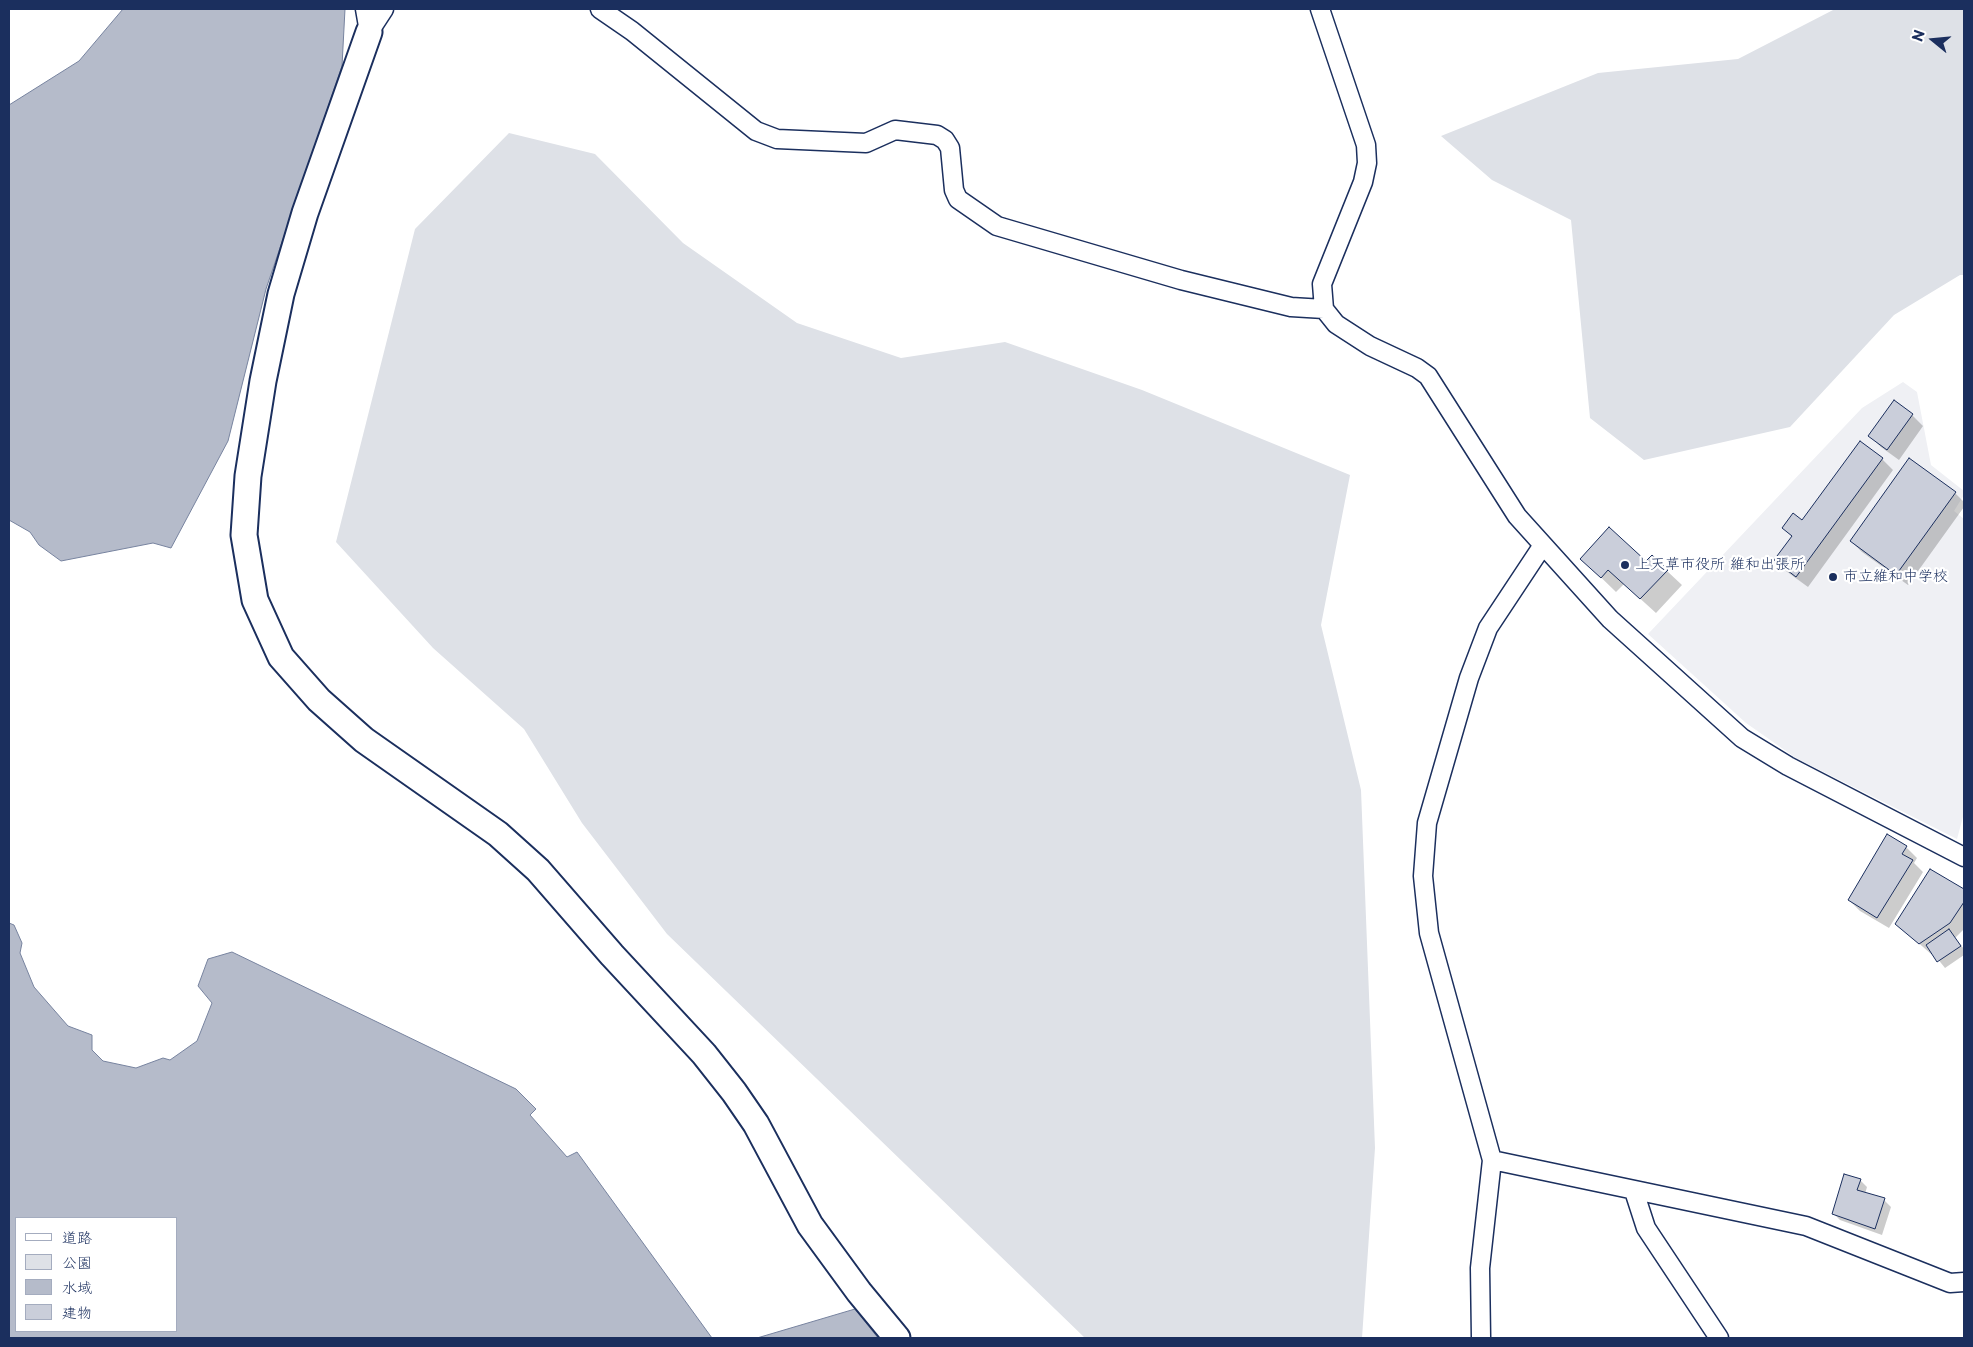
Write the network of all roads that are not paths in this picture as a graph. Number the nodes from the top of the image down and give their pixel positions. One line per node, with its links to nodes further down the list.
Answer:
1 (384, 9): 4 (street)
2 (600, 9): 5 (street)
3 (1320, 9): 5 (street)
4 (367, 21): 11 (street)
5 (1324, 309): 6 (street)
6 (1543, 545): 7 (street); 8 (street)
7 (1964, 857)
8 (1492, 1160): 9 (street); 12 (street)
9 (1634, 1191): 10 (street); 13 (street)
10 (1964, 1282)
11 (897, 1338)
12 (1481, 1338)
13 (1719, 1338)

